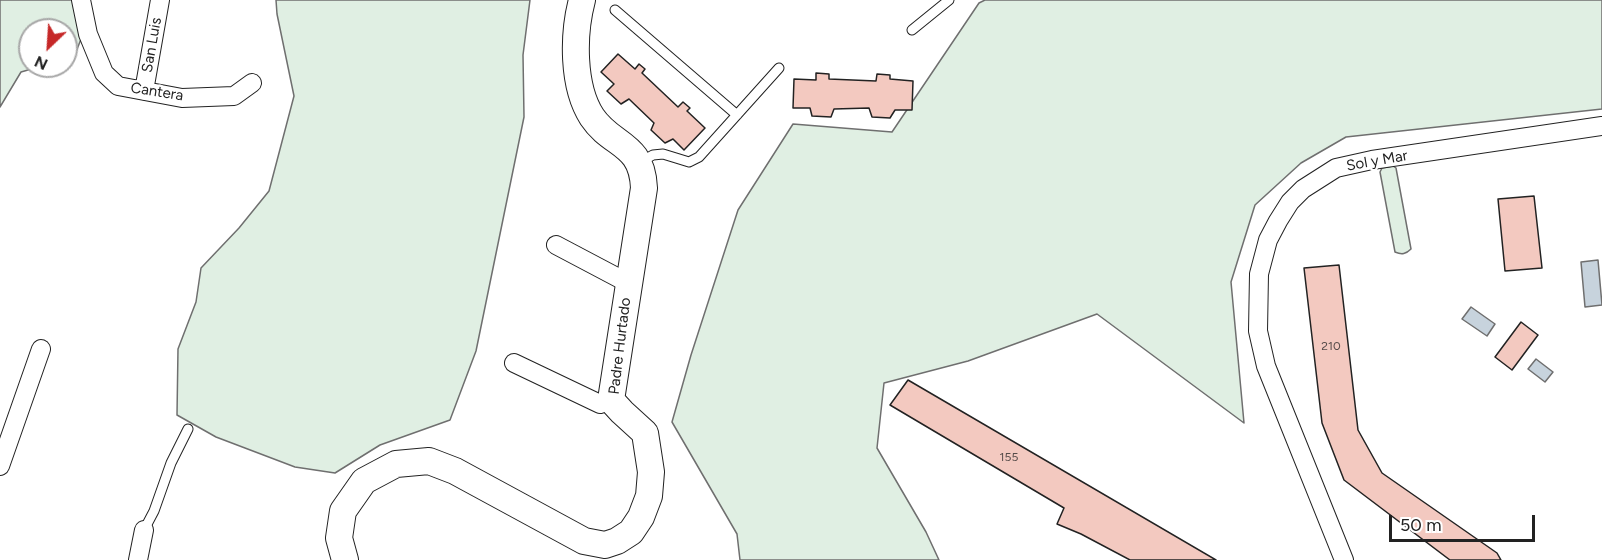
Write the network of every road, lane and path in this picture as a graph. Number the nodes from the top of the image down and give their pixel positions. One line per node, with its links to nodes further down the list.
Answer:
1 (81, 0): 9 (street, Cantera)
2 (160, 0): 9 (street, San Luis)
3 (582, 0): 12 (street)
4 (949, 0): 6 (lane)
5 (615, 10): 10 (lane)
6 (912, 30)
7 (779, 68): 10 (lane)
8 (252, 84): 9 (street, Cantera)
9 (144, 91)
10 (737, 115): 12 (lane)
11 (1602, 126): 23 (street, Sol y Mar)
12 (639, 162): 14 (street, Padre Hurtado)
13 (556, 245): 14 (street)
14 (628, 283): 17 (street, Padre Hurtado)
15 (41, 349): 19 (street)
16 (514, 363): 17 (street)
17 (611, 400): 22 (street, Padre Hurtado)
18 (189, 429): 20 (lane)
19 (0, 466)
20 (144, 530): 21 (street)
21 (138, 560)
22 (345, 560)
23 (1344, 560)

